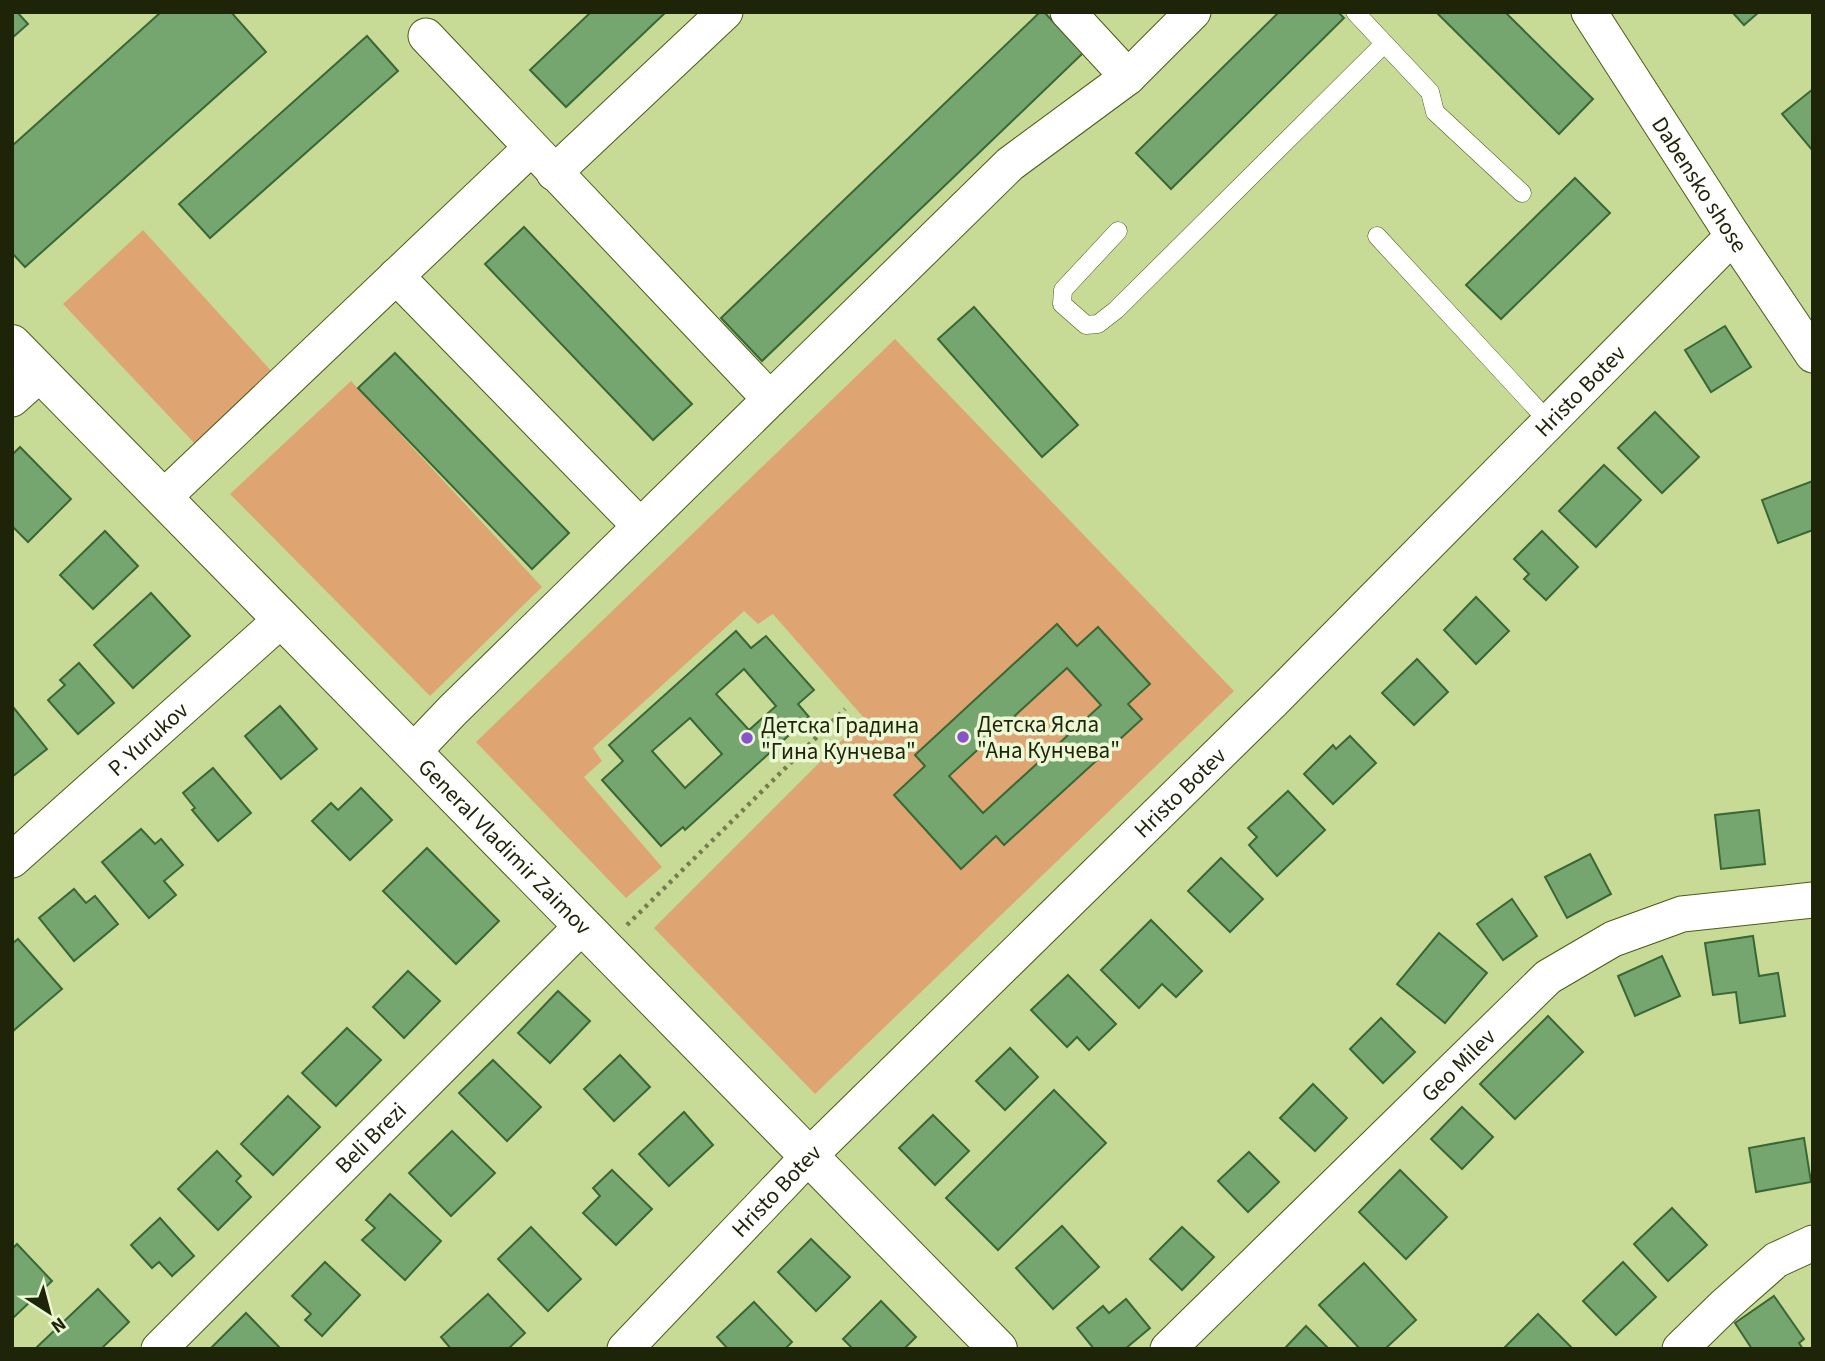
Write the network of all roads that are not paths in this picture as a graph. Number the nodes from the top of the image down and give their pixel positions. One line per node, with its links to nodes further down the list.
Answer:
1 (725, 12): 9 (street)
2 (1068, 12): 8 (street)
3 (1193, 12): 8 (street)
4 (1355, 12): 7 (lane)
5 (1589, 12): 13 (street, Dabensko shose)
6 (426, 36): 9 (street)
7 (1384, 44): 10 (lane); 11 (lane)
8 (1128, 77): 19 (street)
9 (543, 161): 14 (street); 19 (street)
10 (1522, 193)
11 (1118, 231)
12 (1377, 236): 20 (lane)
13 (1733, 236): 16 (street, Dabensko shose); 20 (street, Hristo Botev)
14 (396, 276): 21 (street); 22 (street)
15 (12, 344): 17 (street, General Vladimir Zaimov)
16 (1813, 355)
17 (41, 373): 18 (street); 21 (street, General Vladimir Zaimov)
18 (12, 399)
19 (770, 399): 22 (street)
20 (1549, 422): 28 (street, Hristo Botev)
21 (163, 498): 23 (street, General Vladimir Zaimov)
22 (640, 526): 24 (street)
23 (282, 619): 24 (street, General Vladimir Zaimov); 25 (street, P. Yurukov)
24 (413, 752): 27 (street, General Vladimir Zaimov)
25 (12, 860)
26 (1813, 900): 33 (street, Geo Milev)
27 (593, 937): 28 (street, General Vladimir Zaimov); 30 (street, Beli Brezi)
28 (809, 1156): 31 (street, Hristo Botev); 32 (street, General Vladimir Zaimov)
29 (1813, 1243): 34 (street)
30 (159, 1349)
31 (625, 1349)
32 (998, 1349)
33 (1168, 1349)
34 (1680, 1349)

